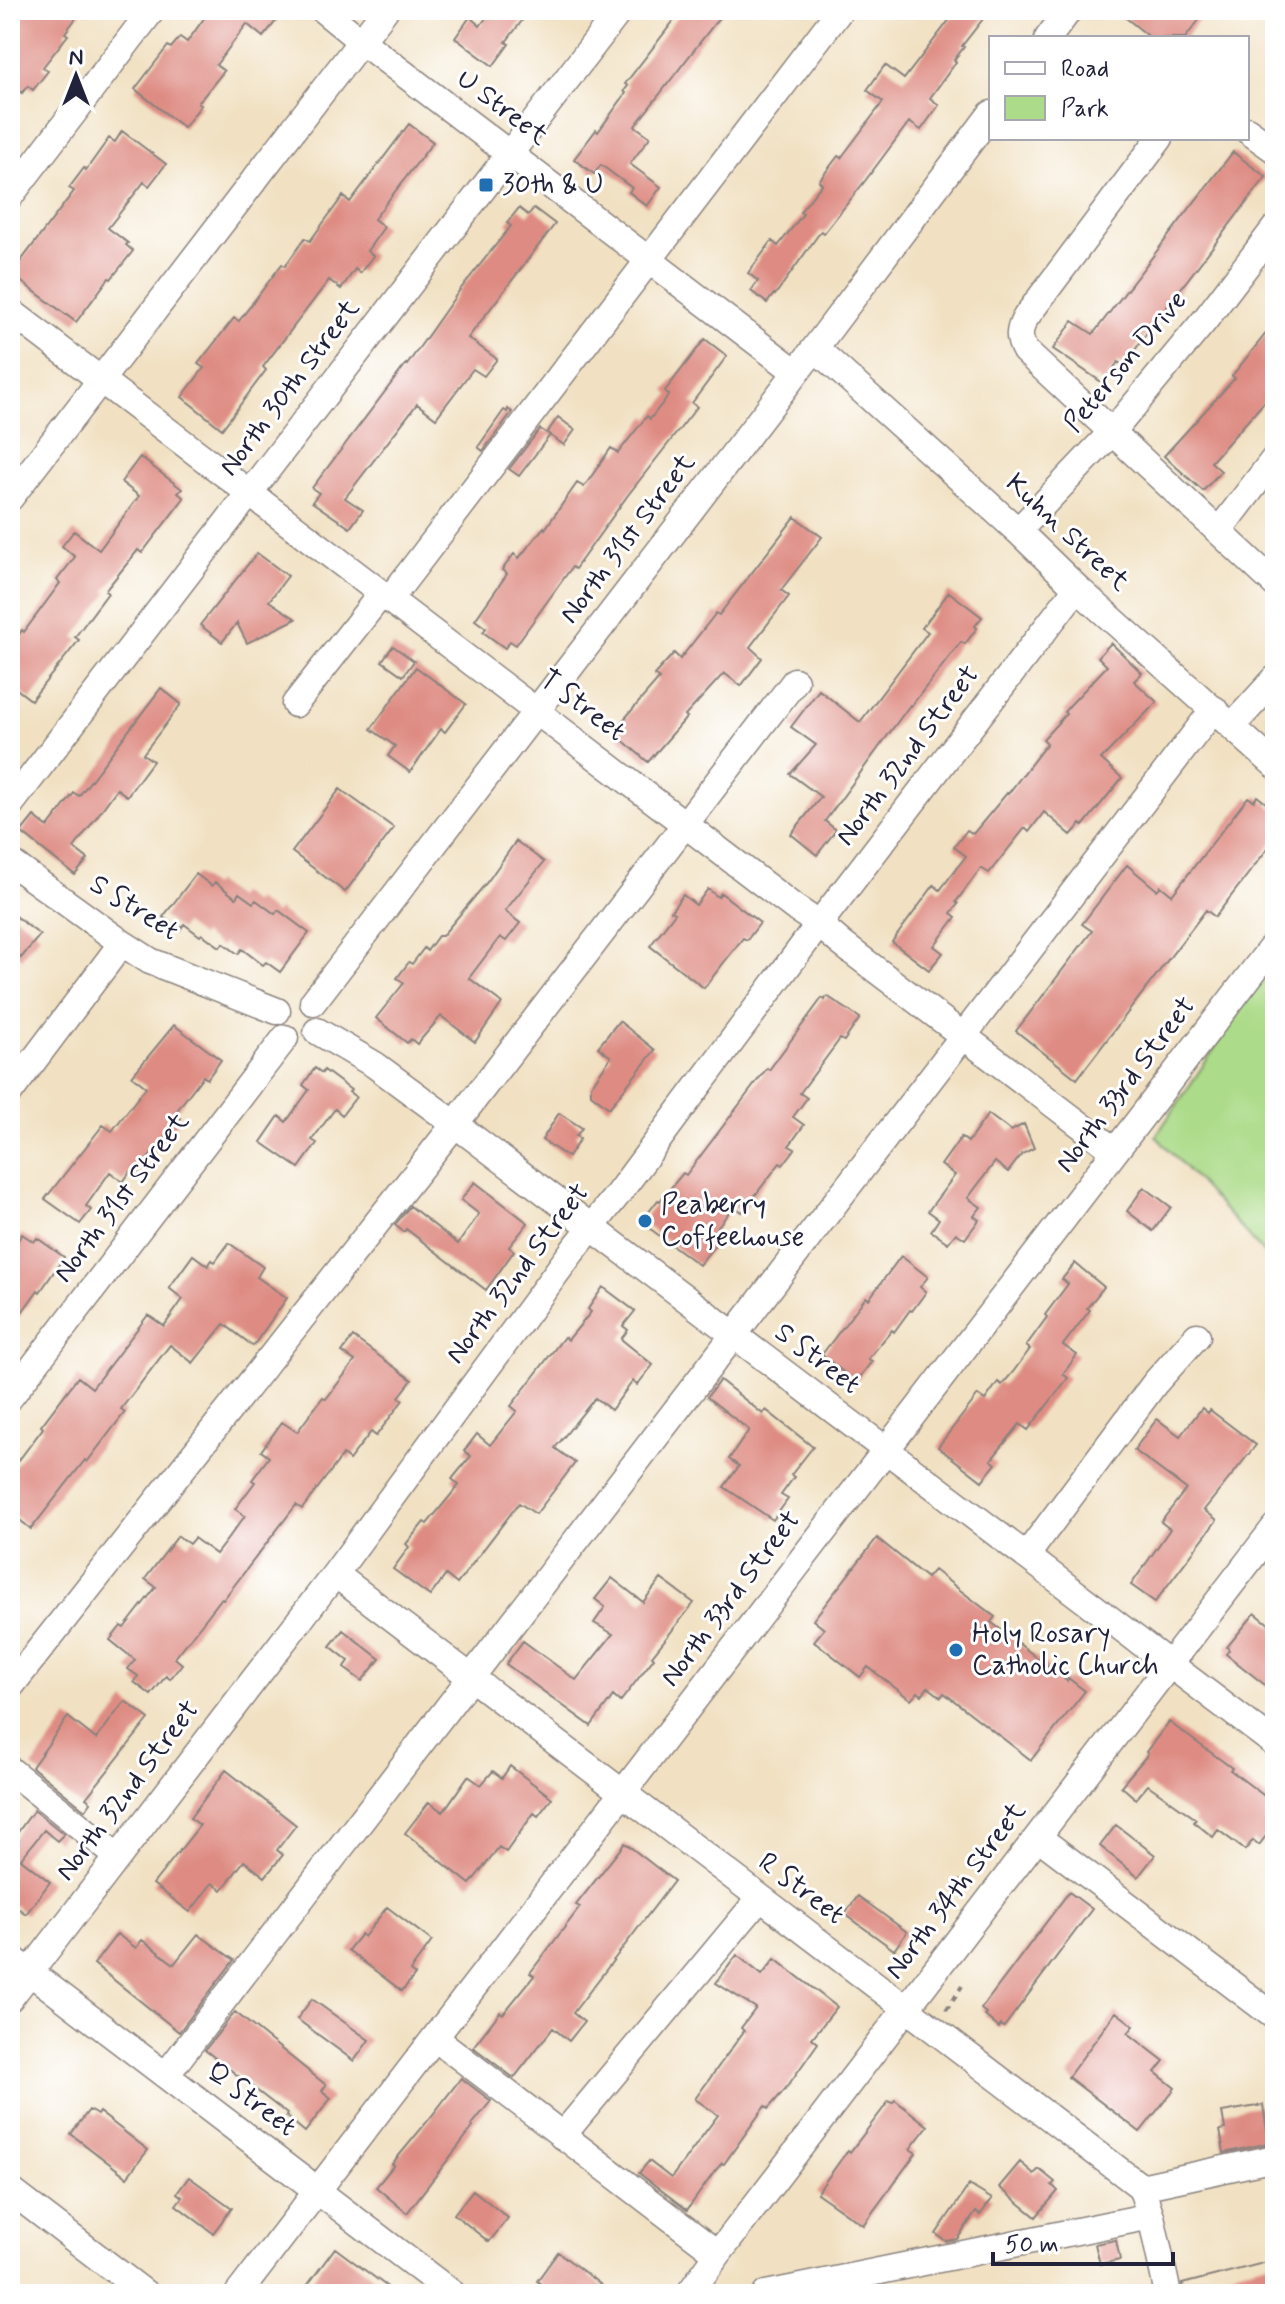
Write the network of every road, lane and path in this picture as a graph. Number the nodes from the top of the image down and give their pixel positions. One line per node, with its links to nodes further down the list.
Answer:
1 (152, 10): 14 (street)
2 (323, 10): 8 (street, U Street)
3 (385, 10): 8 (street)
4 (620, 10): 13 (street, North 30th Street)
5 (840, 10): 16 (street)
6 (1069, 10): 7 (street)
7 (1050, 36)
8 (361, 41): 13 (street, U Street); 20 (street)
9 (989, 117): 18 (street, North 31st Street)
10 (1249, 131): 12 (street)
11 (1159, 140): 21 (street)
12 (1275, 150)
13 (509, 154): 16 (street, U Street); 23 (street, North 30th Street)
14 (10, 196)
15 (1275, 228): 21 (street, Peterson Drive)
16 (649, 260): 19 (street, U Street); 29 (street)
17 (10, 311): 20 (street, T Street)
18 (815, 348): 19 (street, North 31st Street); 25 (street, Kuhn Street)
19 (796, 372): 33 (street, North 31st Street)
20 (101, 380): 23 (street, T Street); 24 (street)
21 (1112, 432): 25 (street, Peterson Drive); 26 (street)
22 (1275, 458): 26 (street)
23 (249, 493): 29 (street, T Street); 36 (street, North 30th Street)
24 (10, 498)
25 (1018, 531): 28 (street, Kuhn Street)
26 (1219, 531): 27 (street)
27 (1275, 584)
28 (1077, 588): 34 (street, Kuhn Street); 39 (street, North 32nd Street)
29 (386, 596): 32 (street); 33 (street, T Street)
30 (1275, 679): 34 (street)
31 (795, 681): 37 (street)
32 (295, 704)
33 (536, 711): 37 (street, T Street); 42 (street, North 31st Street)
34 (1223, 718): 35 (street, Kuhn Street); 45 (street)
35 (1275, 765)
36 (10, 805)
37 (685, 824): 39 (street, T Street); 48 (street)
38 (10, 862): 40 (street, S Street)
39 (819, 924): 45 (street, T Street); 50 (street, North 32nd Street)
40 (122, 943): 43 (street, S Street); 47 (street)
41 (1275, 943): 49 (street, North 33rd Street)
42 (313, 1002): 43 (street); 44 (street)
43 (277, 1011): 46 (street)
44 (317, 1031): 46 (street); 48 (street, S Street)
45 (963, 1036): 49 (street, T Street); 51 (street)
46 (285, 1038): 53 (street, North 31st Street)
47 (10, 1092)
48 (455, 1124): 50 (street, S Street); 60 (street)
49 (1115, 1151): 54 (street, North 33rd Street)
50 (591, 1227): 51 (street, S Street); 57 (street, North 32nd Street)
51 (733, 1336): 54 (street, S Street); 59 (street)
52 (1197, 1336): 56 (street)
53 (10, 1397)
54 (886, 1450): 56 (street, S Street); 63 (street, North 33rd Street)
55 (1275, 1527): 58 (street, North 34th Street)
56 (1026, 1556): 58 (street, S Street)
57 (335, 1574): 59 (street, R Street); 65 (street, North 32nd Street)
58 (1170, 1664): 61 (street, S Street); 64 (street, North 34th Street)
59 (470, 1678): 63 (street, R Street); 76 (street)
60 (10, 1687)
61 (1275, 1744)
62 (10, 1770): 65 (street)
63 (622, 1793): 67 (street, R Street); 75 (street, North 33rd Street)
64 (1038, 1837): 72 (street, North 34th Street); 74 (street)
65 (118, 1857): 69 (street, North 32nd Street)
66 (961, 1880): 68 (path)
67 (760, 1898): 72 (street, R Street); 77 (street)
68 (936, 1907)
69 (20, 1964): 71 (street, North 32nd Street); 76 (street, Q Street)
70 (962, 1986): 73 (path)
71 (10, 1998)
72 (906, 2009): 79 (street, R Street); 83 (street, North 34th Street)
73 (946, 2010)
74 (1275, 2017)
75 (435, 2038): 77 (street); 81 (street, North 33rd Street)
76 (166, 2075): 81 (street, Q Street)
77 (562, 2136): 83 (street)
78 (1275, 2158): 79 (street)
79 (1141, 2187): 82 (street)
80 (10, 2190): 84 (street)
81 (317, 2191): 85 (street, North 33rd Street); 86 (street, Q Street)
82 (1151, 2216): 88 (street); 89 (street)
83 (718, 2254): 87 (street, North 34th Street)
84 (146, 2294)
85 (238, 2294)
86 (453, 2294)
87 (689, 2294)
88 (766, 2294)
89 (1168, 2294)

